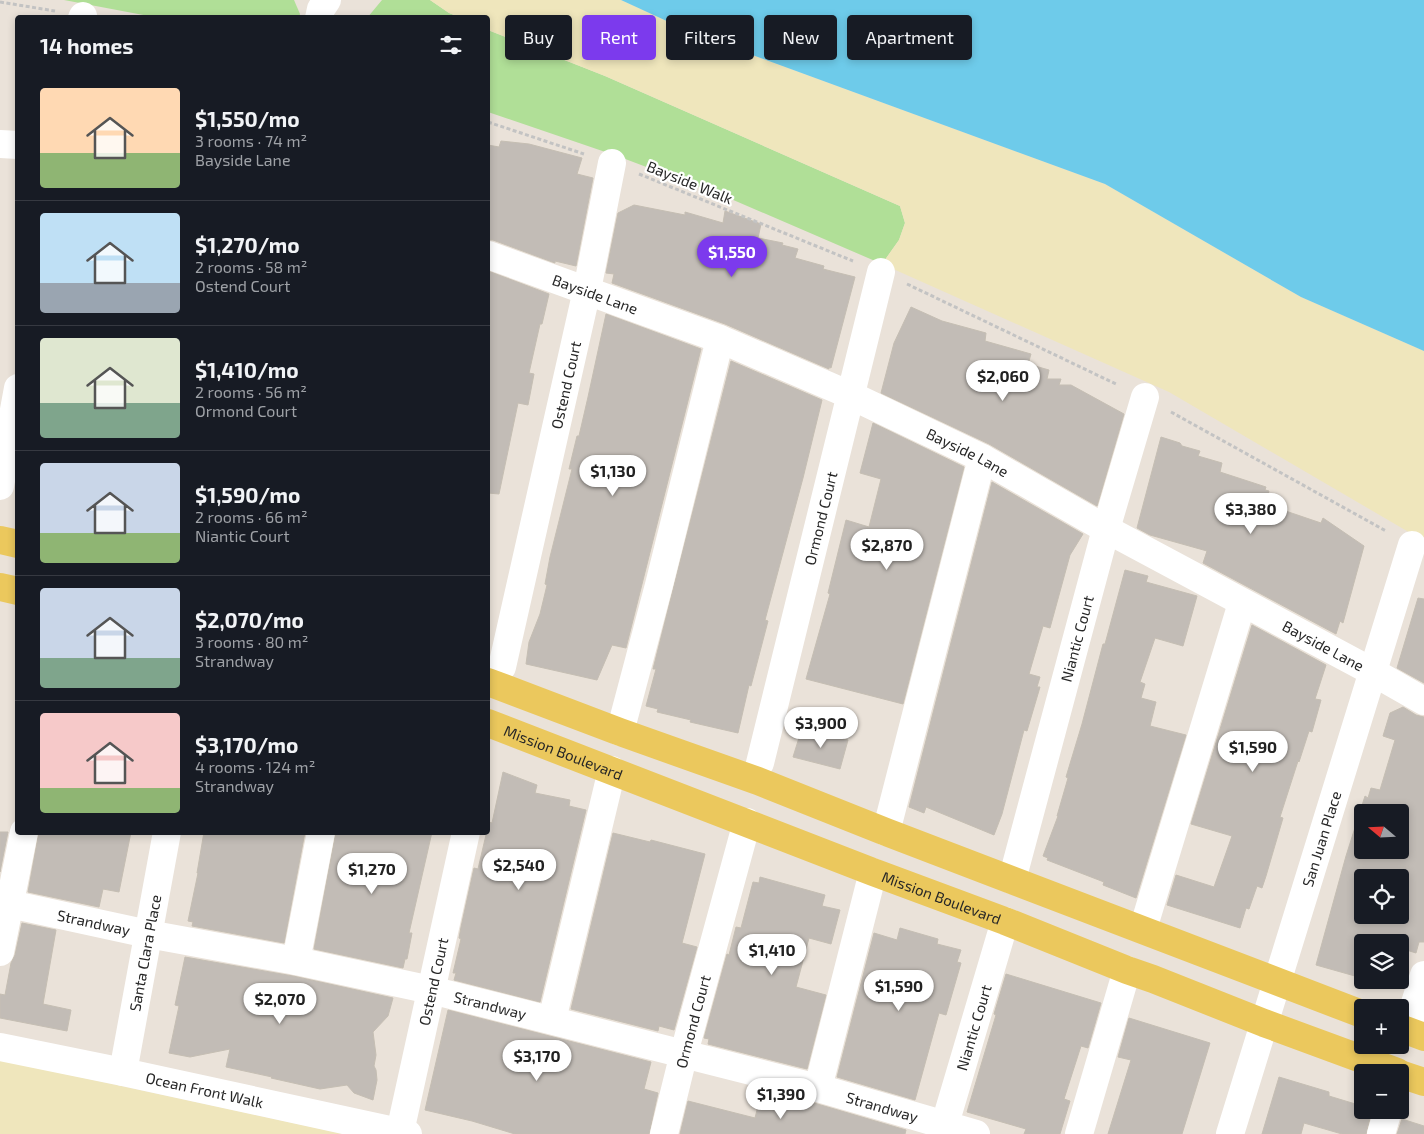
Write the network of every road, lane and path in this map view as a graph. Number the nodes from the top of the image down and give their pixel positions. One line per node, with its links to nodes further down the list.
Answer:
1 (0, 2): 2 (path)
2 (71, 15)
3 (490, 123): 6 (path, Bayside Walk)
4 (0, 144): 5 (street)
5 (15, 146)
6 (612, 163): 8 (path, Bayside Walk); 9 (street, Ostend Court)
7 (490, 256): 9 (street, Bayside Lane)
8 (881, 272): 11 (street, Ormond Court)
9 (587, 290): 10 (street, Bayside Lane); 24 (street, Ostend Court)
10 (720, 339): 11 (street, Bayside Lane); 27 (street)
11 (850, 395): 14 (street, Bayside Lane); 28 (street, Ormond Court)
12 (1145, 397): 16 (street, Niantic Court)
13 (15, 404): 15 (street)
14 (982, 458): 16 (street, Bayside Lane); 31 (street)
15 (0, 486)
16 (1106, 529): 22 (street, Bayside Lane); 37 (street, Niantic Court)
17 (0, 540): 18 (main road)
18 (15, 543)
19 (1412, 545): 23 (street, San Juan Place)
20 (0, 587): 21 (main road)
21 (15, 590)
22 (1242, 602): 23 (street, Bayside Lane); 40 (street)
23 (1373, 672): 25 (street, Bayside Lane); 46 (street, San Juan Place)
24 (495, 674): 27 (main road)
25 (1424, 701)
26 (490, 729): 29 (main road, Mission Boulevard)
27 (620, 732): 31 (main road)
28 (760, 763)
29 (612, 770): 30 (main road, Mission Boulevard); 49 (street)
30 (747, 822): 36 (main road, Mission Boulevard); 53 (street, Ormond Court)
31 (886, 832): 37 (main road)
32 (23, 835): 38 (street)
33 (166, 835): 41 (street, Santa Clara Place)
34 (320, 835): 43 (street)
35 (465, 835): 47 (street, Ostend Court)
36 (873, 872): 39 (main road, Mission Boulevard); 58 (street)
37 (1012, 880): 40 (main road)
38 (5, 903): 41 (street, Strandway); 42 (street)
39 (1005, 921): 44 (main road, Mission Boulevard); 60 (street, Niantic Court)
40 (1143, 929): 46 (main road)
41 (148, 934): 43 (street, Strandway); 55 (street, Santa Clara Place)
42 (0, 952)
43 (296, 961): 47 (street, Strandway)
44 (1126, 970): 50 (main road, Mission Boulevard); 64 (street)
45 (1424, 975): 51 (street)
46 (1277, 981): 48 (main road); 50 (street, San Juan Place)
47 (431, 990): 49 (street, Strandway); 61 (street, Ostend Court)
48 (1354, 1011)
49 (552, 1020): 53 (street, Strandway)
50 (1264, 1023): 54 (main road, Mission Boulevard); 65 (street, San Juan Place)
51 (1410, 1032)
52 (0, 1047): 55 (street, Ocean Front Walk)
53 (684, 1054): 58 (street, Strandway); 62 (street, Ormond Court)
54 (1374, 1064)
55 (123, 1072): 61 (street, Ocean Front Walk)
56 (1409, 1077): 57 (main road, Mission Boulevard)
57 (1424, 1082)
58 (818, 1088): 60 (street, Strandway)
59 (1385, 1119): 66 (street)
60 (943, 1129): 63 (street, Strandway)
61 (404, 1133)
62 (664, 1134)
63 (976, 1134)
64 (1079, 1134)
65 (1230, 1134)
66 (1381, 1134)

